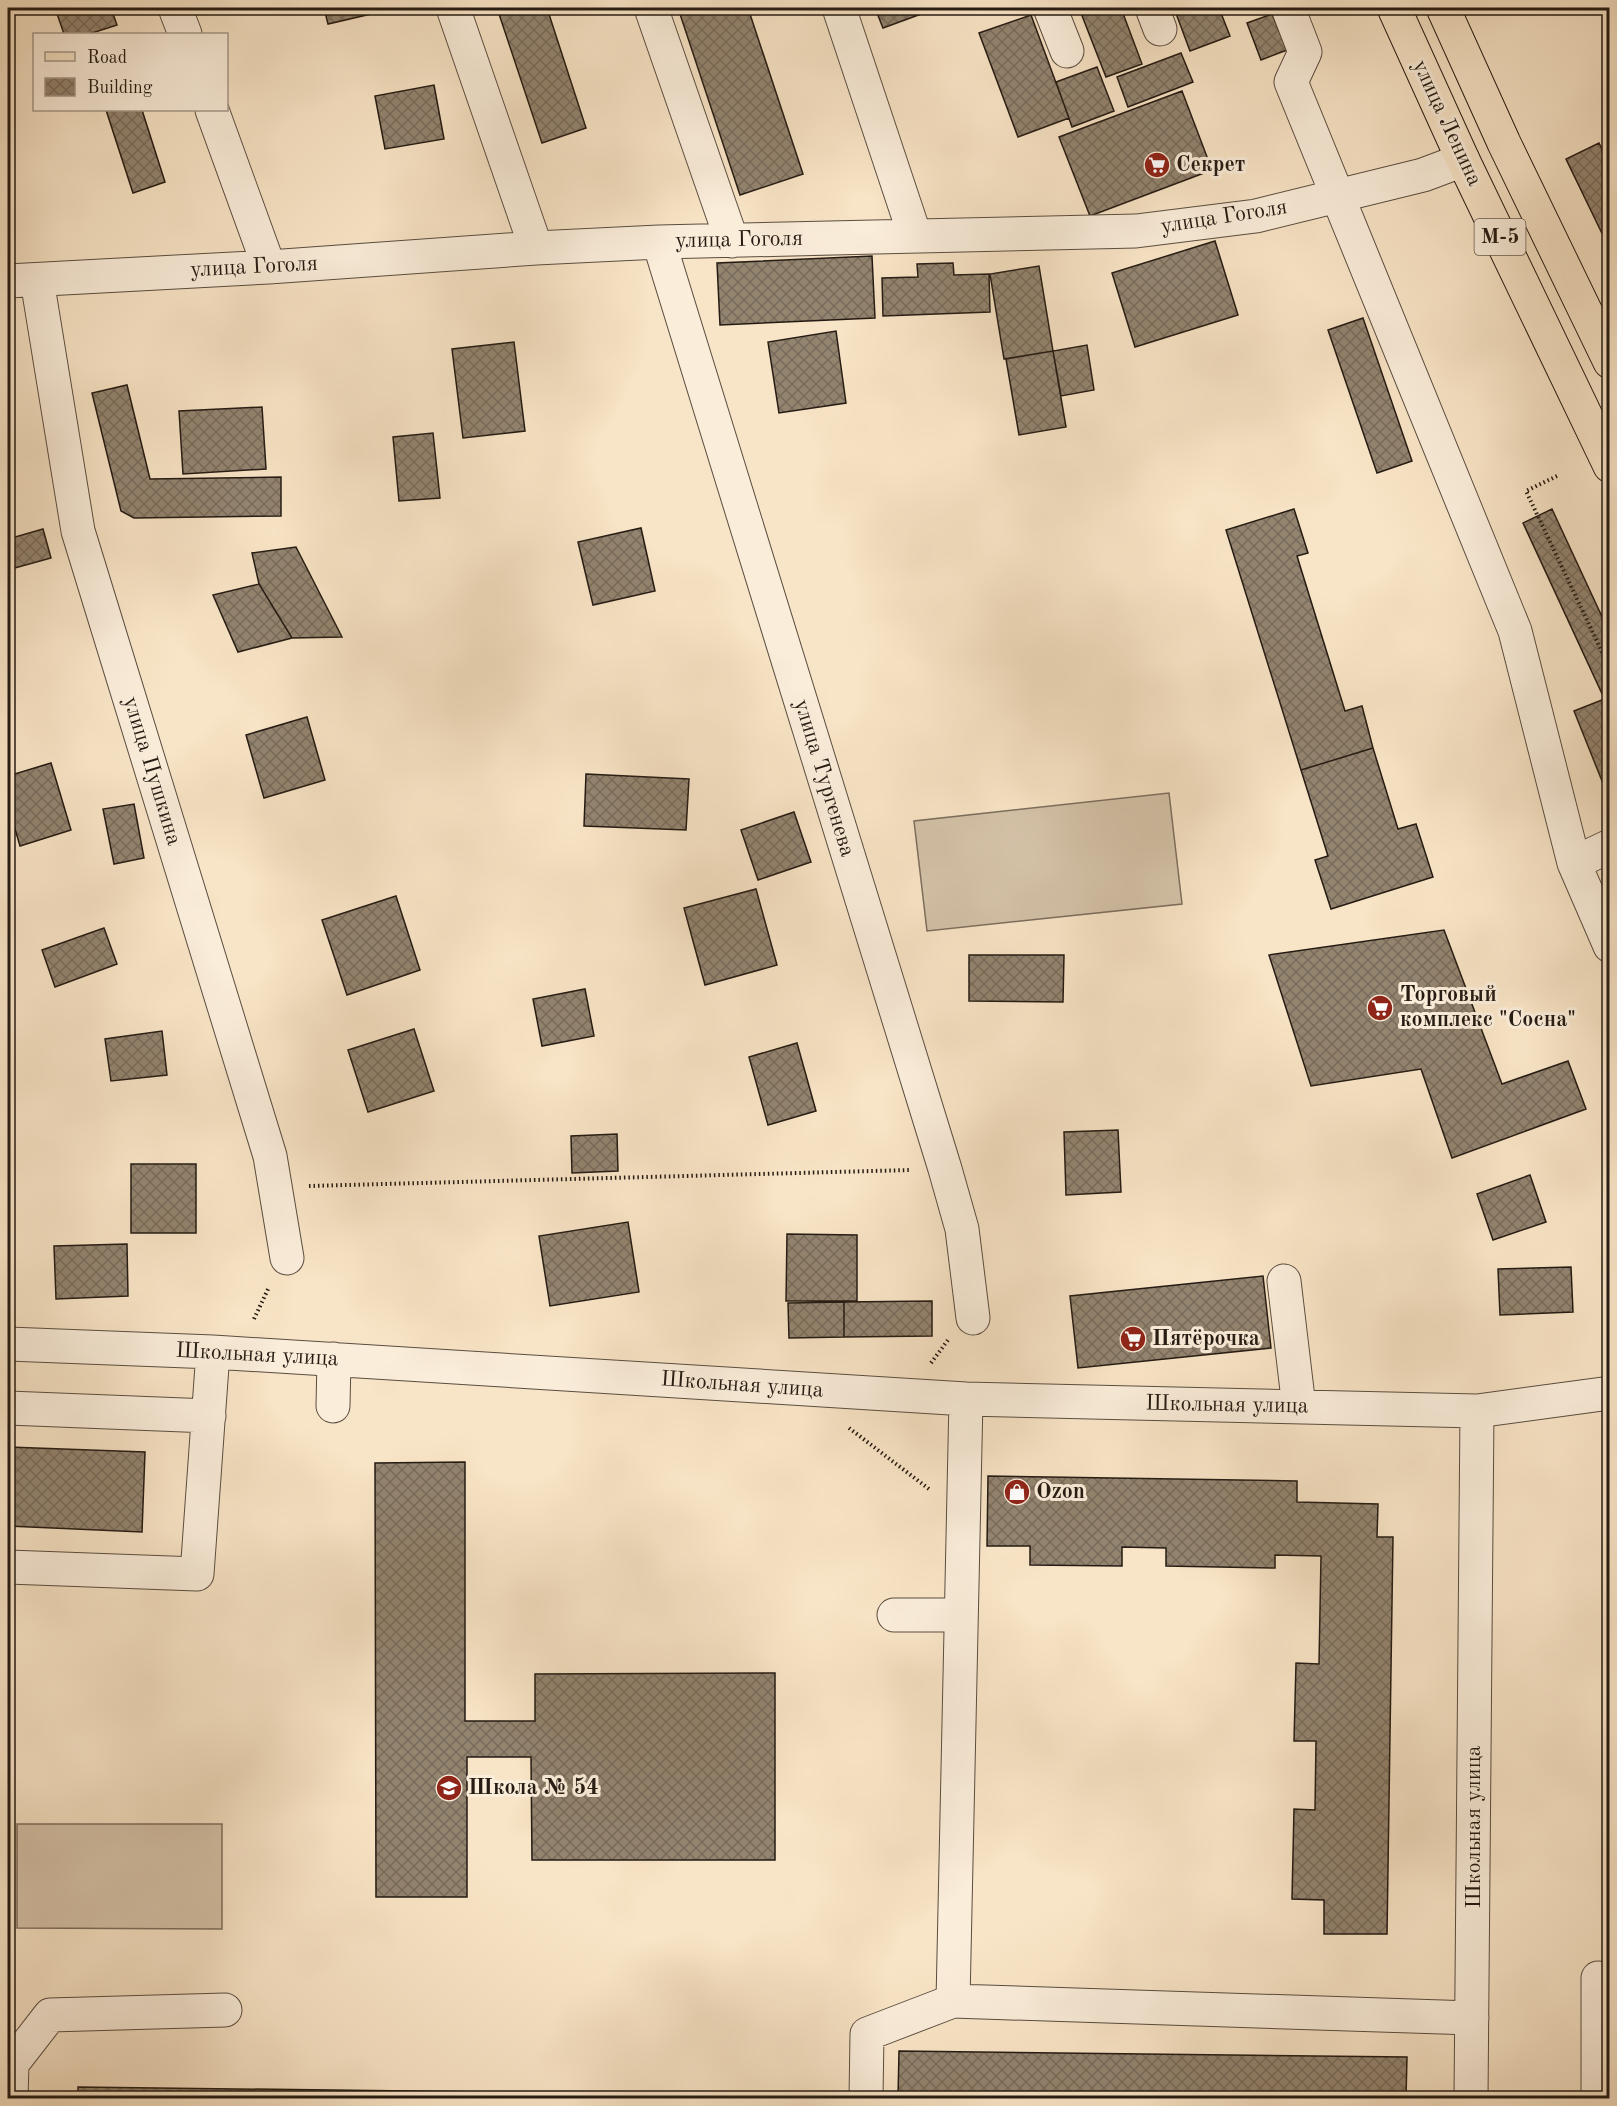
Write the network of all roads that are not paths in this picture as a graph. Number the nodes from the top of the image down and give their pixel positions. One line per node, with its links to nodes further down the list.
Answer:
1 (175, 8): 9 (street)
2 (453, 8): 17 (street)
3 (651, 8): 15 (street)
4 (838, 8): 14 (street)
5 (1050, 8): 10 (street)
6 (1288, 8): 13 (street)
7 (1394, 8): 12 (main road, улица Ленина / М-5)
8 (1443, 8): 20 (main road, улица Ленина / М-5)
9 (185, 33)
10 (1066, 51)
11 (212, 111): 18 (street)
12 (1463, 160): 13 (street, улица Гоголя); 21 (main road, улица Ленина / М-5)
13 (1337, 197): 14 (street, улица Гоголя); 23 (street)
14 (915, 236): 15 (street, улица Гоголя)
15 (732, 241): 16 (street, улица Гоголя)
16 (659, 242): 17 (street, улица Гоголя); 27 (street, улица Тургенева)
17 (536, 248): 18 (street, улица Гоголя)
18 (269, 267): 19 (street, улица Гоголя)
19 (22, 280): 25 (street, улица Пушкина)
20 (1610, 362)
21 (1610, 466)
22 (1610, 846): 23 (street)
23 (1574, 863): 24 (street)
24 (1610, 946)
25 (287, 1258)
26 (1284, 1281): 34 (street)
27 (973, 1318)
28 (8, 1344): 29 (street, Школьная улица)
29 (213, 1352): 30 (street, Школьная улица); 37 (street)
30 (334, 1359): 32 (street, Школьная улица); 33 (street)
31 (1610, 1393): 36 (street, Школьная улица)
32 (966, 1399): 34 (street, Школьная улица); 40 (street)
33 (333, 1406)
34 (1299, 1407): 36 (street, Школьная улица)
35 (8, 1408): 37 (street)
36 (1477, 1412): 44 (street, Школьная улица)
37 (209, 1416): 38 (street)
38 (8, 1566)
39 (894, 1615): 40 (street)
40 (961, 1616): 42 (street)
41 (1598, 1978): 45 (street)
42 (953, 2001): 44 (street); 47 (street)
43 (225, 2010): 46 (street)
44 (1472, 2018): 48 (street, Школьная улица)
45 (1602, 2095)
46 (11, 2098)
47 (866, 2098)
48 (1471, 2098)

